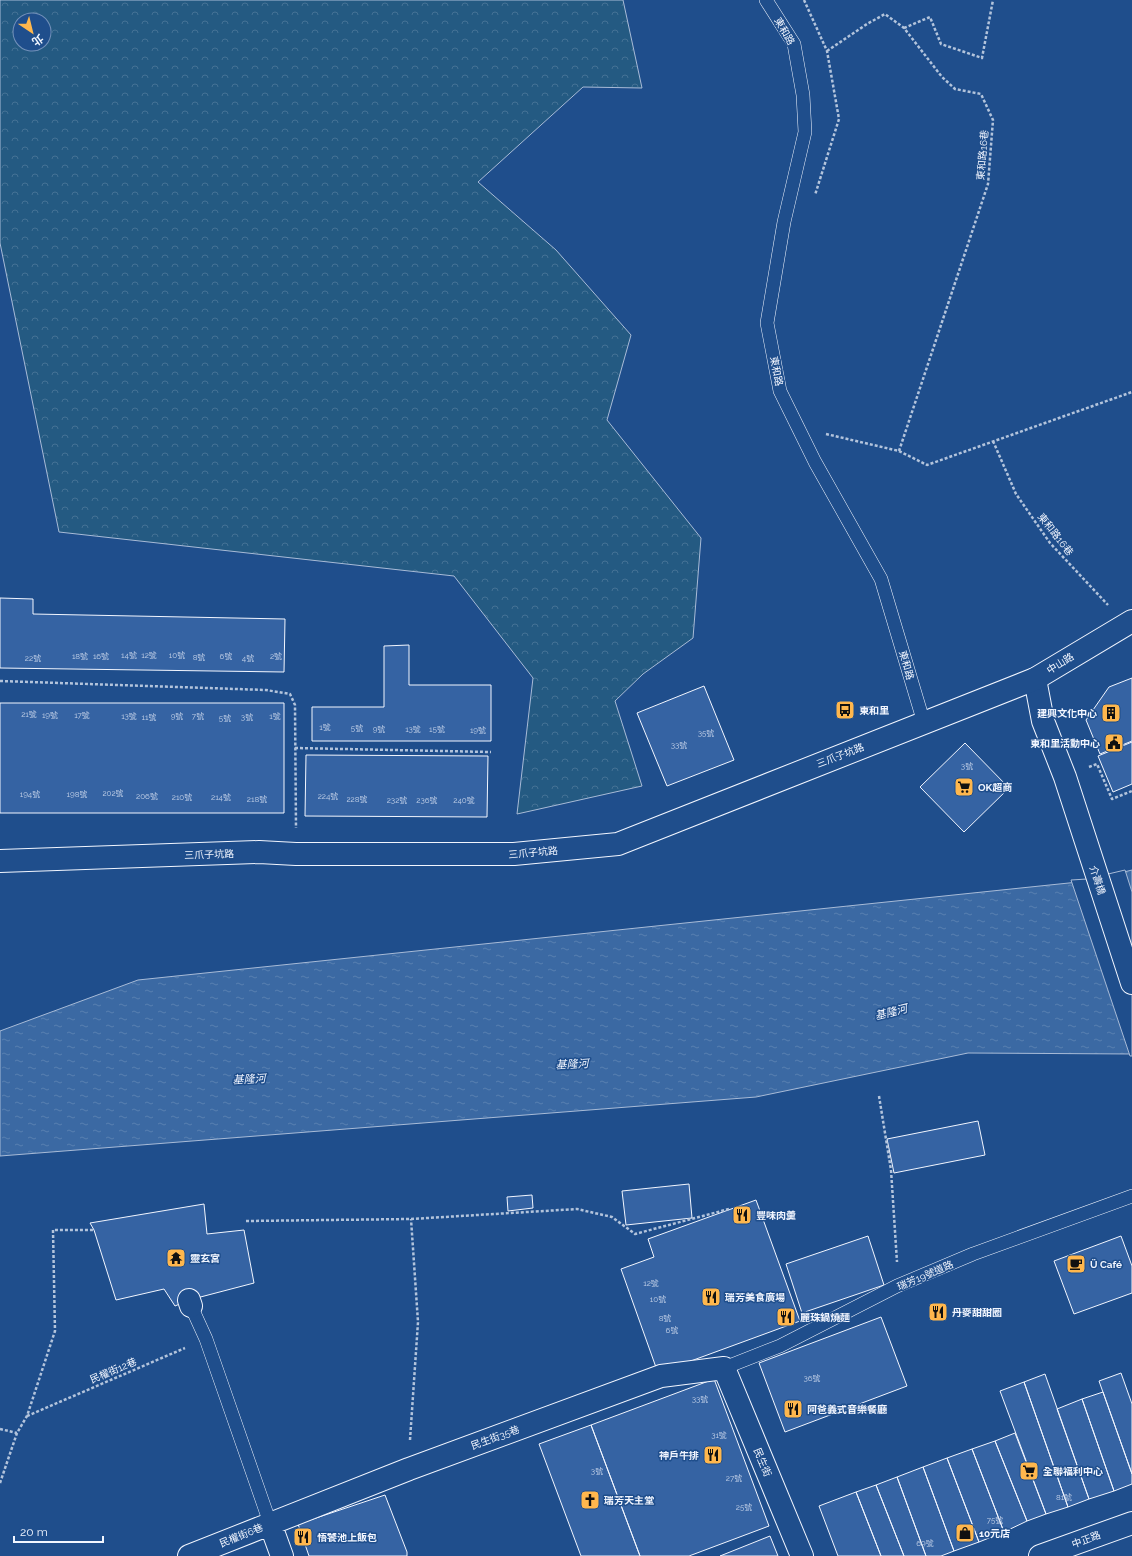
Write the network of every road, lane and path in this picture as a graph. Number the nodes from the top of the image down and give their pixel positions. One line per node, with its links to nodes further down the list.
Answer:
1 (766, 0): 6 (lane, 東和路)
2 (993, 0): 3 (path)
3 (904, 28): 4 (path, 東和路16巷); 8 (path, 東和路16巷)
4 (827, 51)
5 (1132, 392): 7 (path)
6 (799, 428): 8 (path); 12 (lane, 東和路)
7 (993, 441): 8 (path); 9 (path, 東和路16巷)
8 (899, 451)
9 (1129, 622): 10 (street, 中山路)
10 (1034, 679): 12 (street, 三爪子坑路); 15 (street, 中山路)
11 (0, 681): 13 (path)
12 (924, 723): 17 (street, 三爪子坑路)
13 (295, 748): 14 (path); 17 (path)
14 (491, 752)
15 (1065, 777): 16 (path); 19 (street, 介壽橋)
16 (1132, 791)
17 (296, 854): 18 (street, 三爪子坑路)
18 (0, 861)
19 (1132, 983)
20 (879, 1096): 26 (path)
21 (1132, 1196): 26 (lane, 瑞芳19號道路)
22 (729, 1209): 23 (path)
23 (411, 1219): 24 (path); 33 (path)
24 (246, 1221)
25 (94, 1230): 30 (path)
26 (897, 1286): 29 (lane, 瑞芳19號道路)
27 (190, 1303): 28 (lane)
28 (206, 1339): 30 (path, 民權街12巷); 35 (lane)
29 (724, 1368): 33 (street, 民生街35巷); 39 (street, 民生街)
30 (27, 1416): 32 (path)
31 (0, 1429): 32 (path)
32 (17, 1433): 34 (path)
33 (409, 1468): 35 (street, 民生街35巷)
34 (0, 1483)
35 (270, 1523): 37 (street, 民權街6巷); 38 (street)
36 (1132, 1523): 40 (street, 中正路)
37 (189, 1556)
38 (282, 1556)
39 (802, 1556)
40 (1040, 1556)

